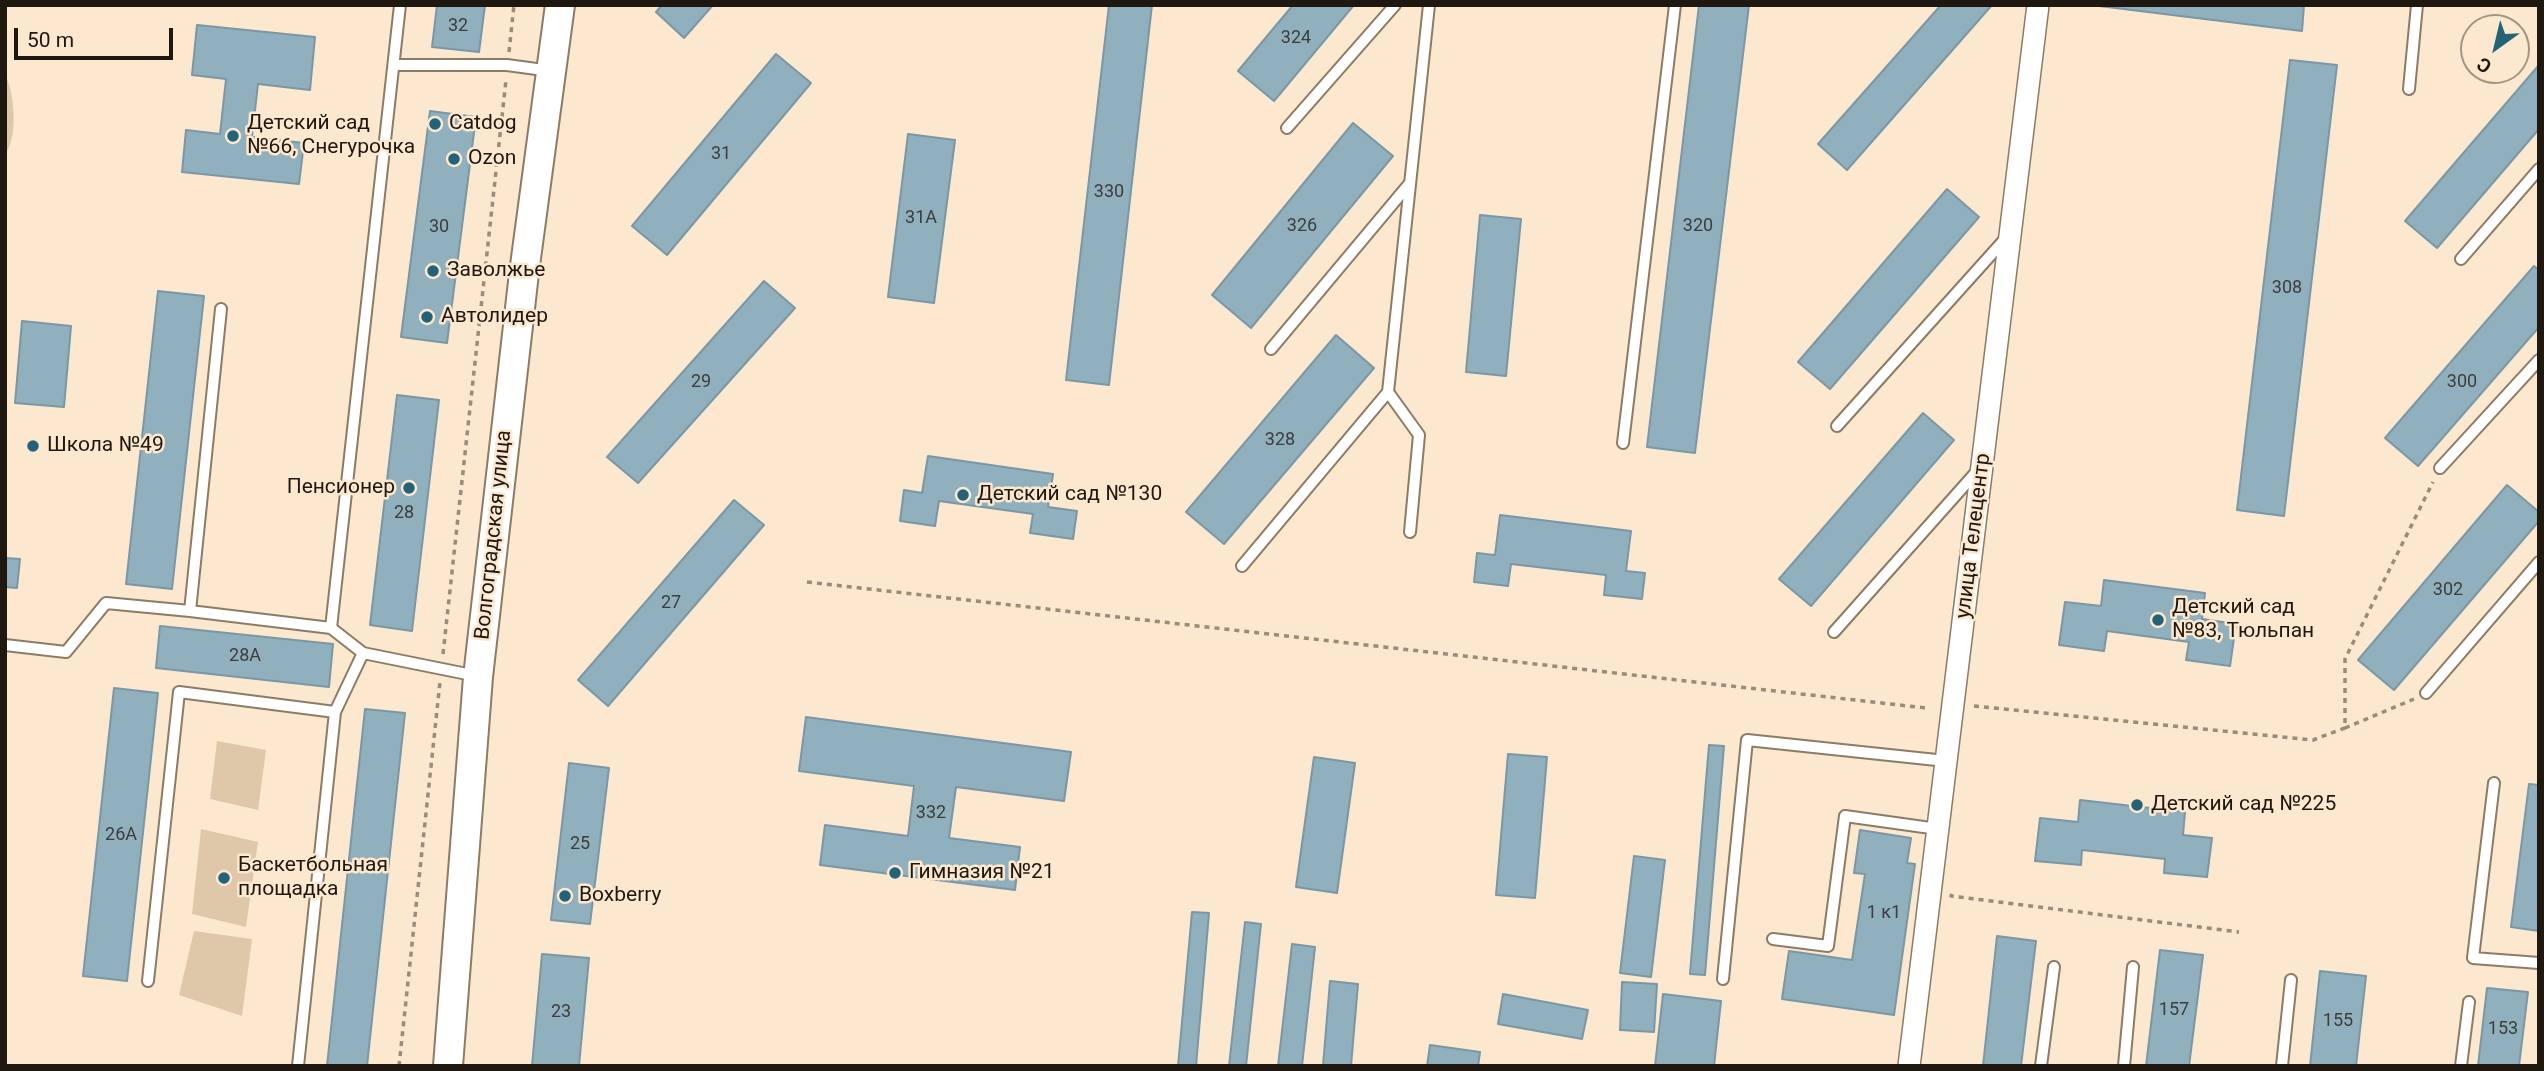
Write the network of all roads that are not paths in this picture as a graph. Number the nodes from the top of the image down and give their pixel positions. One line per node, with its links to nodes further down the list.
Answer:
1 (400, 5): 8 (lane)
2 (560, 5): 9 (main road, Волгоградская улица)
3 (1395, 5): 11 (lane)
4 (1429, 5): 13 (lane)
5 (1675, 5): 21 (lane)
6 (2038, 5): 14 (street, улица Телецентр)
7 (2417, 5): 10 (lane)
8 (394, 65): 9 (lane); 28 (lane)
9 (551, 71): 32 (main road, Волгоградская улица)
10 (2409, 89)
11 (1287, 128)
12 (2539, 169): 15 (lane)
13 (1410, 183): 17 (lane); 19 (lane)
14 (2010, 233): 20 (lane); 22 (street, улица Телецентр)
15 (2461, 259)
16 (221, 309): 27 (lane)
17 (1271, 349)
18 (2539, 360): 23 (lane)
19 (1388, 392): 24 (lane); 26 (lane)
20 (1837, 426)
21 (1623, 443)
22 (1982, 466): 29 (lane); 35 (street, улица Телецентр)
23 (2440, 468)
24 (1410, 532)
25 (2539, 562): 33 (lane)
26 (1242, 566)
27 (190, 611): 28 (lane); 30 (lane)
28 (331, 628): 31 (lane)
29 (1834, 632)
30 (5, 645)
31 (363, 653): 32 (lane); 34 (lane)
32 (478, 677): 47 (main road, Волгоградская улица)
33 (2426, 693)
34 (335, 712): 44 (lane); 46 (lane)
35 (1946, 761): 37 (street, улица Телецентр); 42 (lane)
36 (2494, 783): 39 (lane)
37 (1938, 829): 38 (lane); 48 (street, улица Телецентр)
38 (1773, 939)
39 (2539, 963)
40 (2054, 967): 49 (lane)
41 (2133, 967): 50 (lane)
42 (1723, 979)
43 (2291, 980): 51 (lane)
44 (148, 981)
45 (2469, 1002): 52 (lane)
46 (298, 1066)
47 (448, 1066)
48 (1909, 1066)
49 (2041, 1066)
50 (2124, 1066)
51 (2282, 1066)
52 (2461, 1066)

